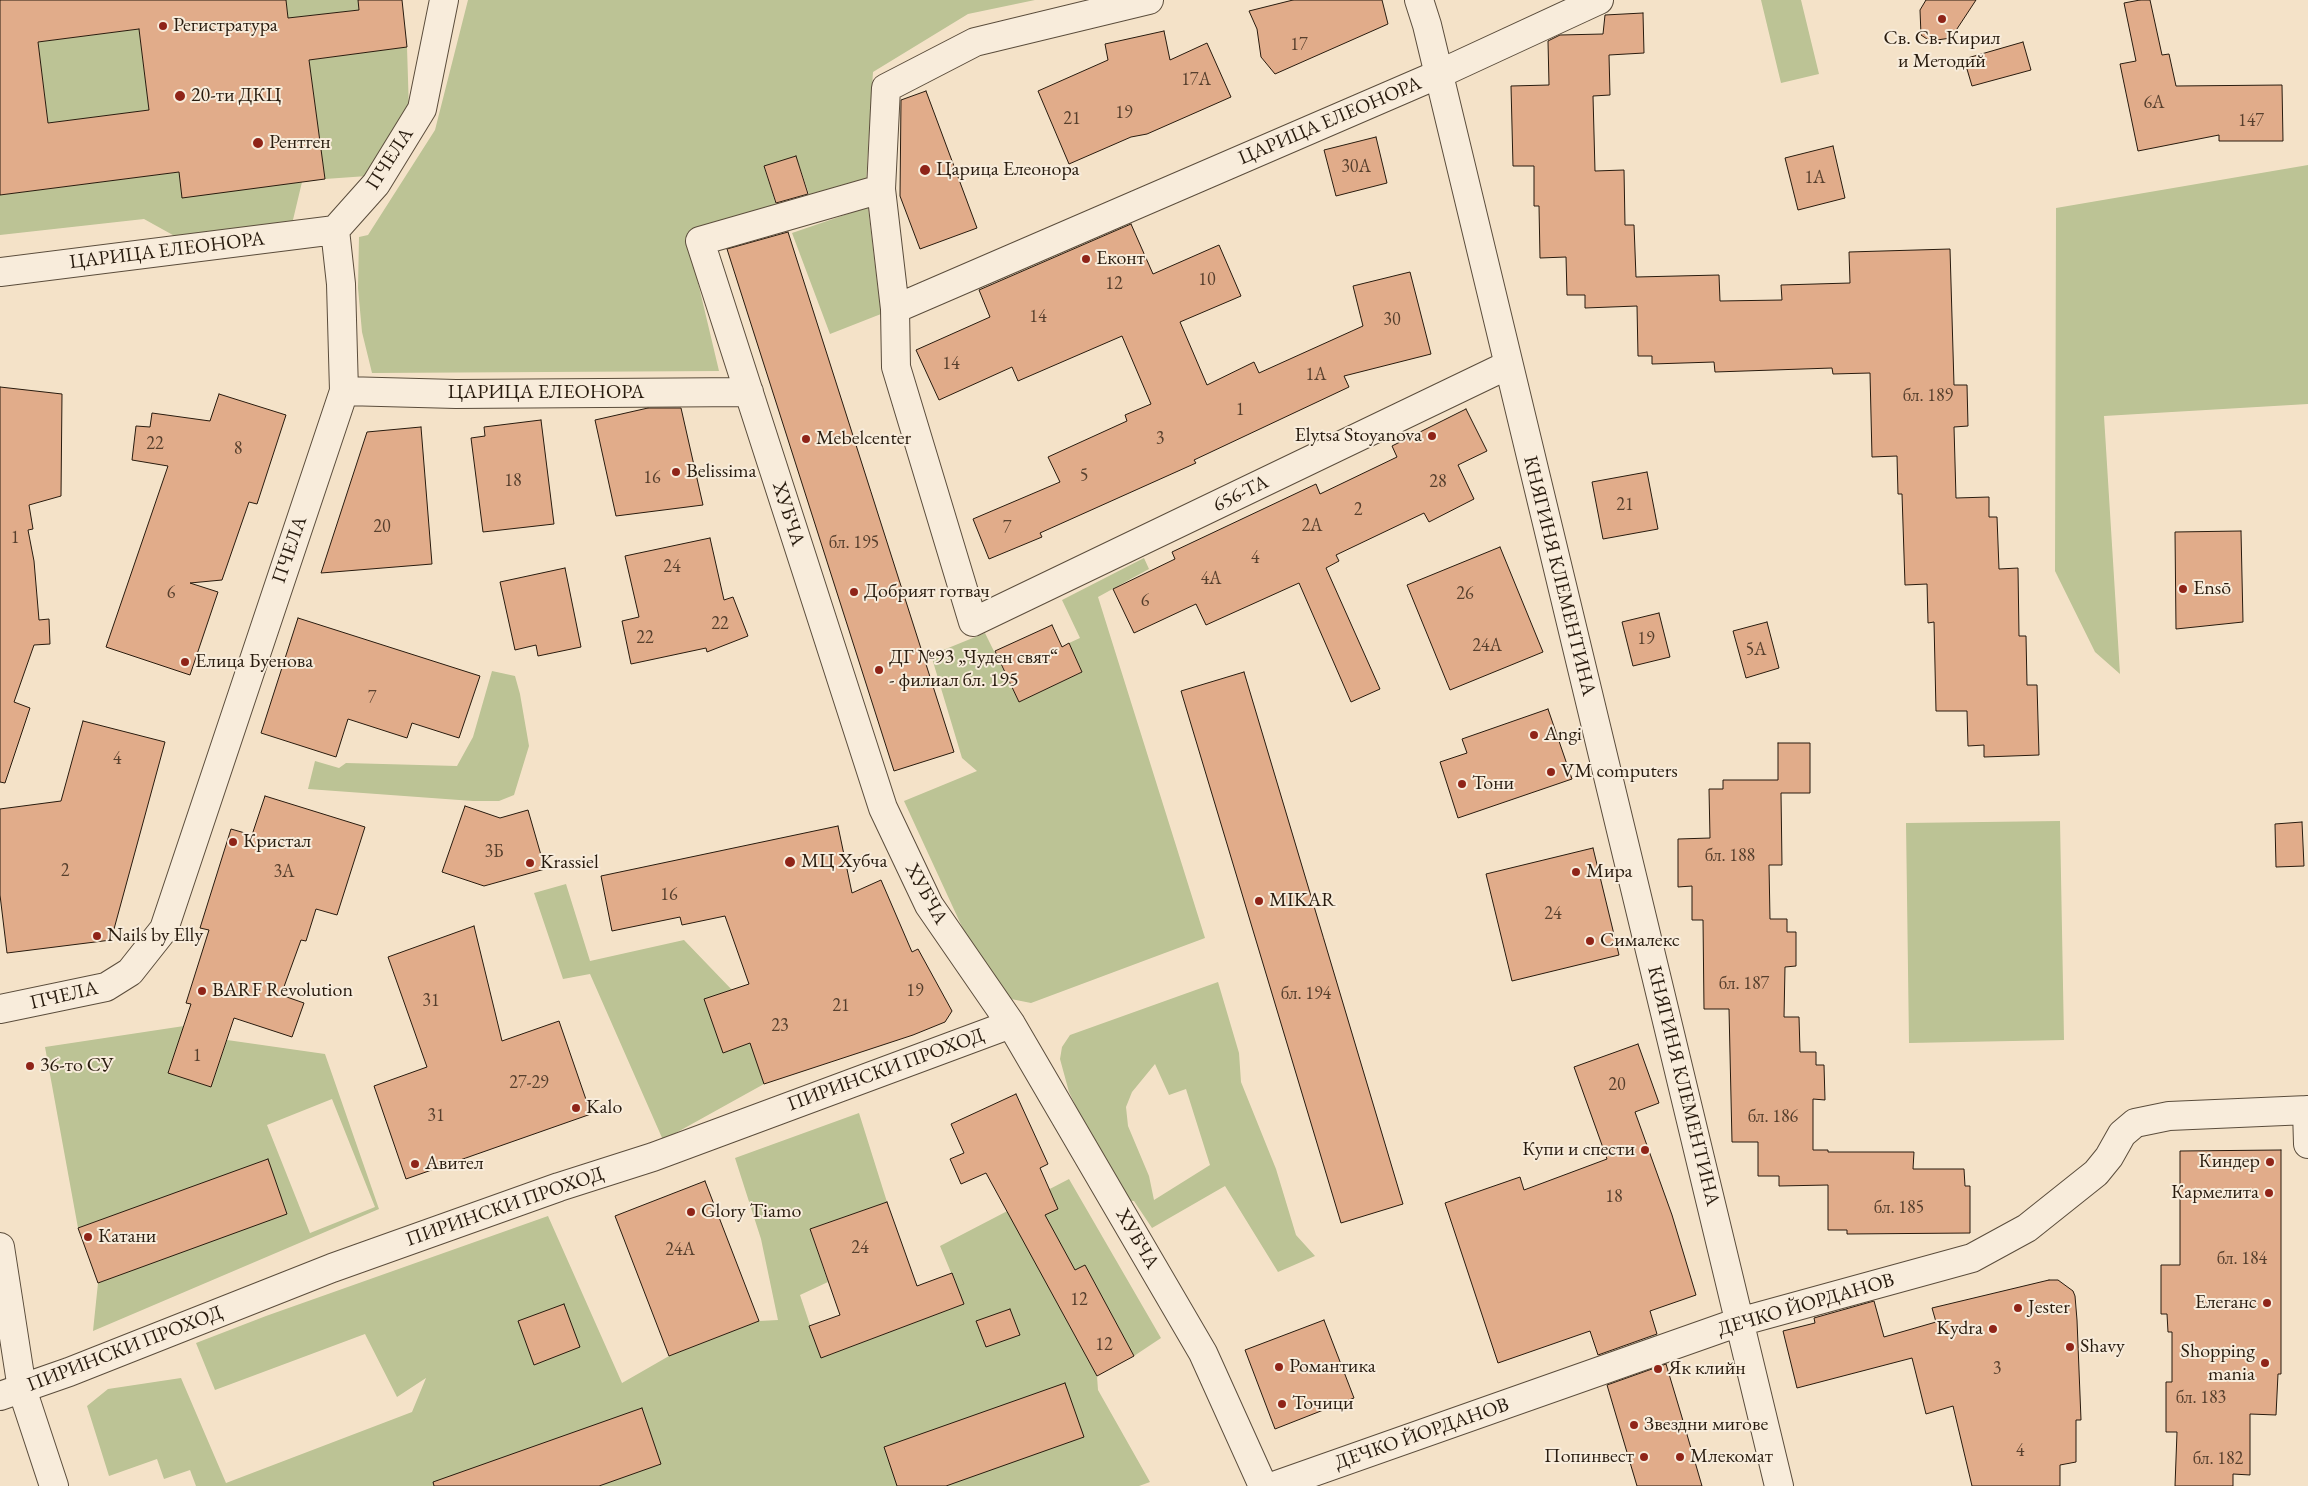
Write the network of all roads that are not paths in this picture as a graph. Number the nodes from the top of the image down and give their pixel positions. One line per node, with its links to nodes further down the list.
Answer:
1 (444, 0): 7 (street, ПЧЕЛА)
2 (1149, 0): 6 (street)
3 (1419, 0): 5 (street, КНЯГИНЯ КЛЕМЕНТИНА)
4 (1599, 0): 5 (street, ЦАРИЦА ЕЛЕОНОРА)
5 (1439, 74): 9 (street, ЦАРИЦА ЕЛЕОНОРА); 10 (street, КНЯГИНЯ КЛЕМЕНТИНА)
6 (881, 189): 9 (street); 12 (street, ХУБЧА)
7 (335, 230): 8 (street, ЦАРИЦА ЕЛЕОНОРА); 11 (street, ПЧЕЛА)
8 (0, 272)
9 (895, 309): 10 (street, 656-ТА)
10 (1508, 365): 18 (street, КНЯГИНЯ КЛЕМЕНТИНА)
11 (344, 391): 12 (street, ЦАРИЦА ЕЛЕОНОРА); 13 (street, ПЧЕЛА)
12 (749, 392): 14 (street, ХУБЧА)
13 (0, 1009)
14 (1011, 1024): 19 (street, ПИРИНСКИ ПРОХОД); 21 (street, ХУБЧА)
15 (2308, 1110): 16 (street); 18 (street, ДЕЧКО ЙОРДАНОВ)
16 (2308, 1144)
17 (0, 1247): 19 (street)
18 (1739, 1322): 22 (street, ДЕЧКО ЙОРДАНОВ); 23 (street, КНЯГИНЯ КЛЕМЕНТИНА)
19 (11, 1393): 20 (street)
20 (54, 1486)
21 (1263, 1486)
22 (1274, 1486)
23 (1779, 1486)

